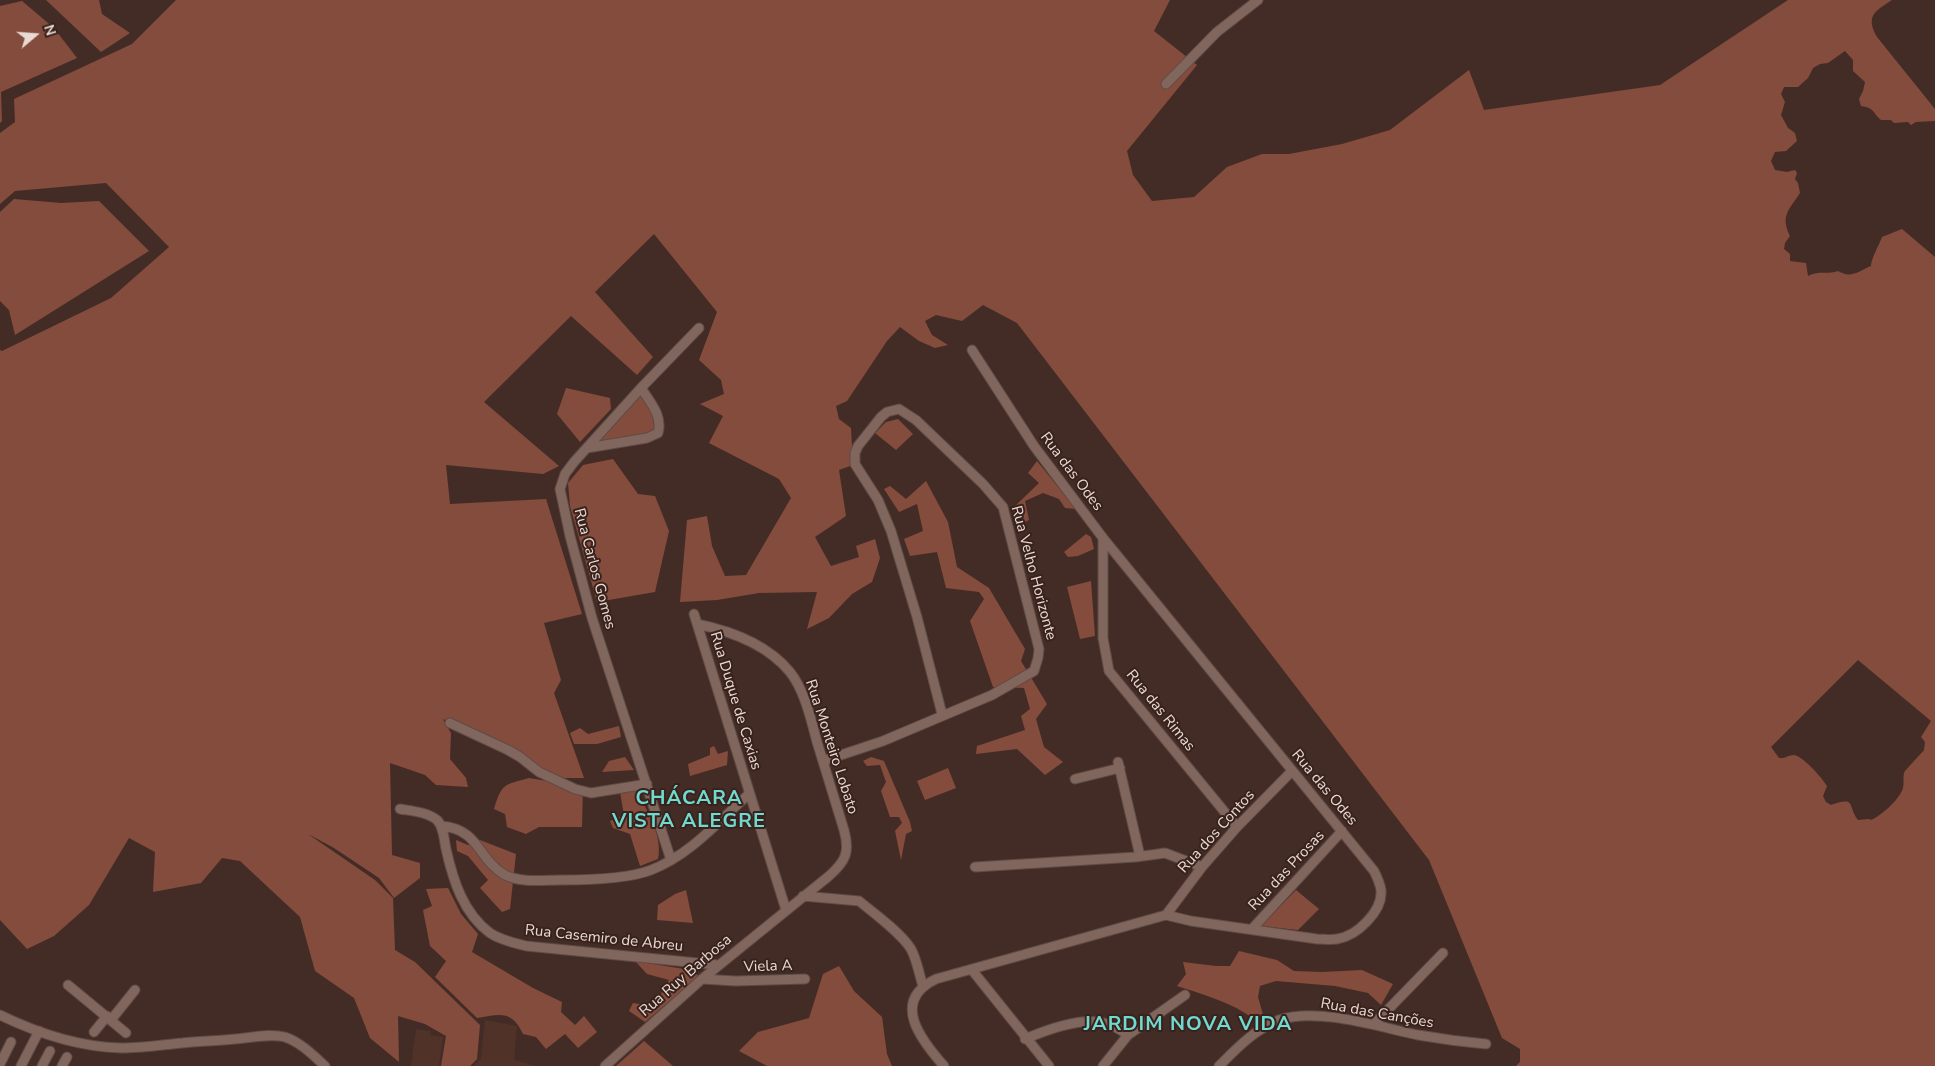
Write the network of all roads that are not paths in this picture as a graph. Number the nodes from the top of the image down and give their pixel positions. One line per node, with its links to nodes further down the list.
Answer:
1 (1258, 0): 2 (street)
2 (1166, 84)
3 (699, 328): 5 (street, Rua Carlos Gomes)
4 (972, 350): 7 (street, Rua das Odes)
5 (641, 388): 6 (street, Rua Carlos Gomes); 6 (street)
6 (587, 448): 15 (street, Rua Carlos Gomes)
7 (1103, 538): 13 (street, Rua das Odes); 19 (street, Rua das Rimas)
8 (694, 614): 9 (street, Rua Duque de Caxias)
9 (697, 624): 12 (street, Rua Monteiro Lobato); 16 (street, Rua Duque de Caxias)
10 (942, 714): 10 (street, Rua Velho Horizonte); 12 (street, Rua Velho Horizonte)
11 (450, 723): 15 (street)
12 (823, 761): 25 (street, Rua Monteiro Lobato)
13 (1292, 771): 19 (street, Rua dos Contos); 20 (street, Rua das Odes)
14 (1075, 779): 21 (street)
15 (647, 784): 22 (street, Rua Carlos Gomes)
16 (749, 794): 22 (street); 26 (street, Rua Duque de Caxias)
17 (400, 809): 18 (street)
18 (441, 826): 22 (street); 30 (street, Rua Casemiro de Abreu)
19 (1237, 827): 24 (street, Rua dos Contos)
20 (1342, 831): 28 (street, Rua das Prosas); 28 (street, Rua das Odes)
21 (1140, 856): 23 (street); 24 (street)
22 (672, 860)
23 (975, 867)
24 (1202, 867): 27 (street, Rua dos Contos)
25 (803, 896): 26 (street, Rua Monteiro Lobato); 35 (street)
26 (786, 910): 30 (street, Rua Ruy Barbosa)
27 (1166, 915): 28 (street, Rua das Odes); 31 (street, Rua das Odes)
28 (1252, 929)
29 (1443, 953): 40 (street)
30 (718, 965): 32 (street, Rua Ruy Barbosa)
31 (972, 970): 35 (street, Rua das Odes); 45 (street)
32 (702, 979): 33 (street, Viela A); 55 (street, Rua Ruy Barbosa)
33 (805, 979)
34 (68, 984): 39 (street)
35 (923, 986): 56 (street)
36 (135, 990): 39 (street)
37 (1185, 995): 44 (street)
38 (0, 1015): 41 (street)
39 (109, 1018): 42 (street); 43 (street)
40 (1374, 1024): 47 (street, Rua das Canções); 59 (street, Rua das Canções)
41 (39, 1031): 51 (street); 54 (street)
42 (120, 1031)
43 (94, 1032)
44 (1128, 1035): 45 (street); 58 (street)
45 (1025, 1038): 57 (street)
46 (11, 1042): 50 (street)
47 (1486, 1044)
48 (50, 1051): 52 (street)
49 (67, 1057): 53 (street)
50 (0, 1064)
51 (21, 1066)
52 (42, 1066)
53 (62, 1066)
54 (324, 1066)
55 (606, 1066)
56 (944, 1066)
57 (1049, 1066)
58 (1103, 1066)
59 (1219, 1066)

